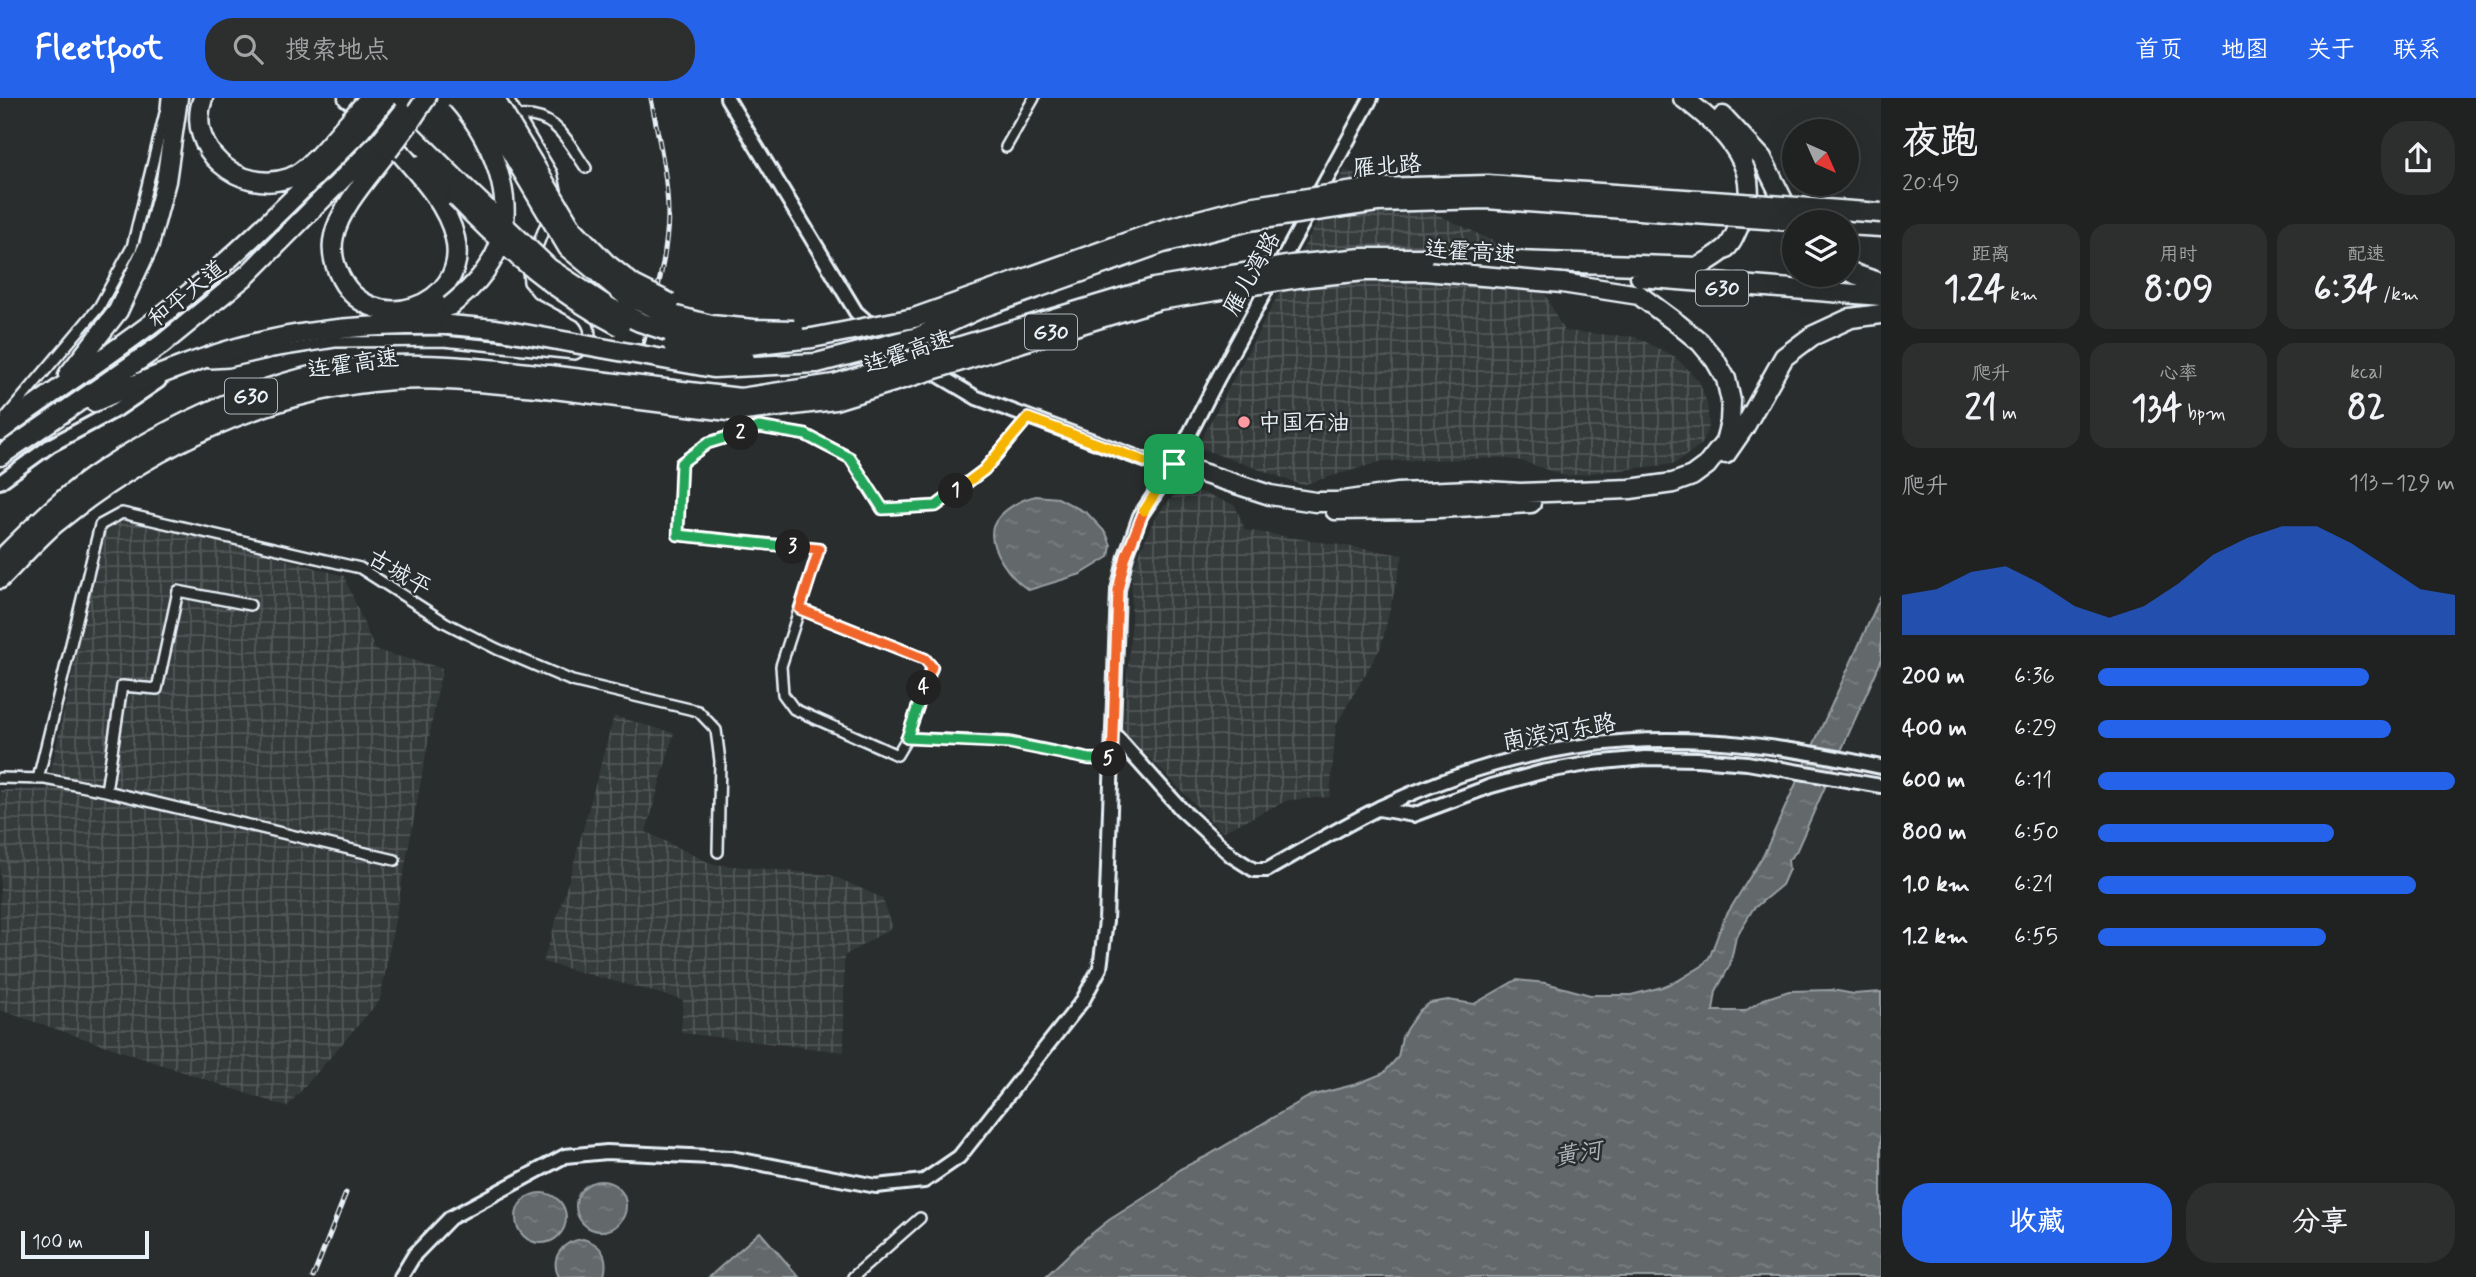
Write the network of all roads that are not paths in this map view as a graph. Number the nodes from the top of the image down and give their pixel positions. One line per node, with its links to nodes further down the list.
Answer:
1 (204, 98): 15 (highway)
2 (374, 98): 21 (highway)
3 (387, 98): 15 (highway, bridge)
4 (426, 98): 16 (highway)
5 (456, 98): 34 (highway, bridge)
6 (475, 98): 35 (highway, bridge)
7 (494, 98): 35 (highway, bridge)
8 (507, 98): 17 (street)
9 (727, 98): 41 (main road)
10 (1034, 98): 19 (street)
11 (1371, 98): 46 (main road, 雁儿湾路)
12 (1683, 98): 27 (highway)
13 (1702, 98): 22 (highway)
14 (176, 101): 32 (highway)
15 (355, 107): 18 (highway); 40 (highway, 和平大道)
16 (409, 111): 18 (highway, bridge)
17 (518, 116): 20 (street); 37 (street)
18 (383, 141): 18 (highway); 21 (highway); 42 (highway, 和平大道)
19 (1006, 147)
20 (586, 168)
21 (459, 191): 35 (highway, bridge); 36 (highway, bridge)
22 (1787, 210)
23 (1881, 213): 35 (highway, 雁北路, bridge)
24 (1782, 220): 36 (highway, 雁北路, bridge)
25 (1859, 226): 26 (highway)
26 (1881, 227)
27 (1564, 272): 30 (highway, 连霍高速 / G30); 31 (highway, 连霍高速 / G30); 39 (highway, 连霍高速 / G30, bridge); 39 (highway, 连霍高速 / G30, bridge); 46 (highway)
28 (1859, 276): 29 (highway)
29 (1881, 284)
30 (1881, 296)
31 (1881, 308)
32 (108, 310): 40 (highway); 43 (street)
33 (1881, 314): 46 (highway)
34 (398, 324): 36 (highway, bridge); 37 (highway)
35 (853, 330)
36 (876, 348)
37 (194, 364): 38 (highway)
38 (176, 369): 42 (highway); 47 (main road)
39 (548, 382): 48 (highway, 连霍高速 / G30); 49 (highway, 连霍高速 / G30)
40 (59, 387): 44 (highway, 和平大道)
41 (1028, 418): 46 (main road); 51 (street)
42 (54, 420): 45 (highway, 和平大道)
43 (0, 421)
44 (0, 431)
45 (0, 456)
46 (1172, 467): 52 (main road, 雁儿湾路)
47 (0, 482)
48 (0, 560)
49 (0, 579)
50 (250, 605): 59 (street)
51 (800, 609): 53 (street); 53 (street)
52 (1113, 733): 54 (main road, 雁儿湾路); 60 (main road, 南滨河东路)
53 (907, 738): 54 (street)
54 (1112, 760): 64 (main road, 雁儿湾路)
55 (1878, 766): 60 (main road, 南滨河东路)
56 (0, 778): 57 (street)
57 (38, 779): 59 (street); 61 (street, 古城平)
58 (1876, 785): 60 (main road, 南滨河东路)
59 (106, 791): 62 (street)
60 (1379, 808)
61 (718, 852)
62 (394, 860)
63 (920, 1218): 65 (street)
64 (401, 1277)
65 (853, 1277)

